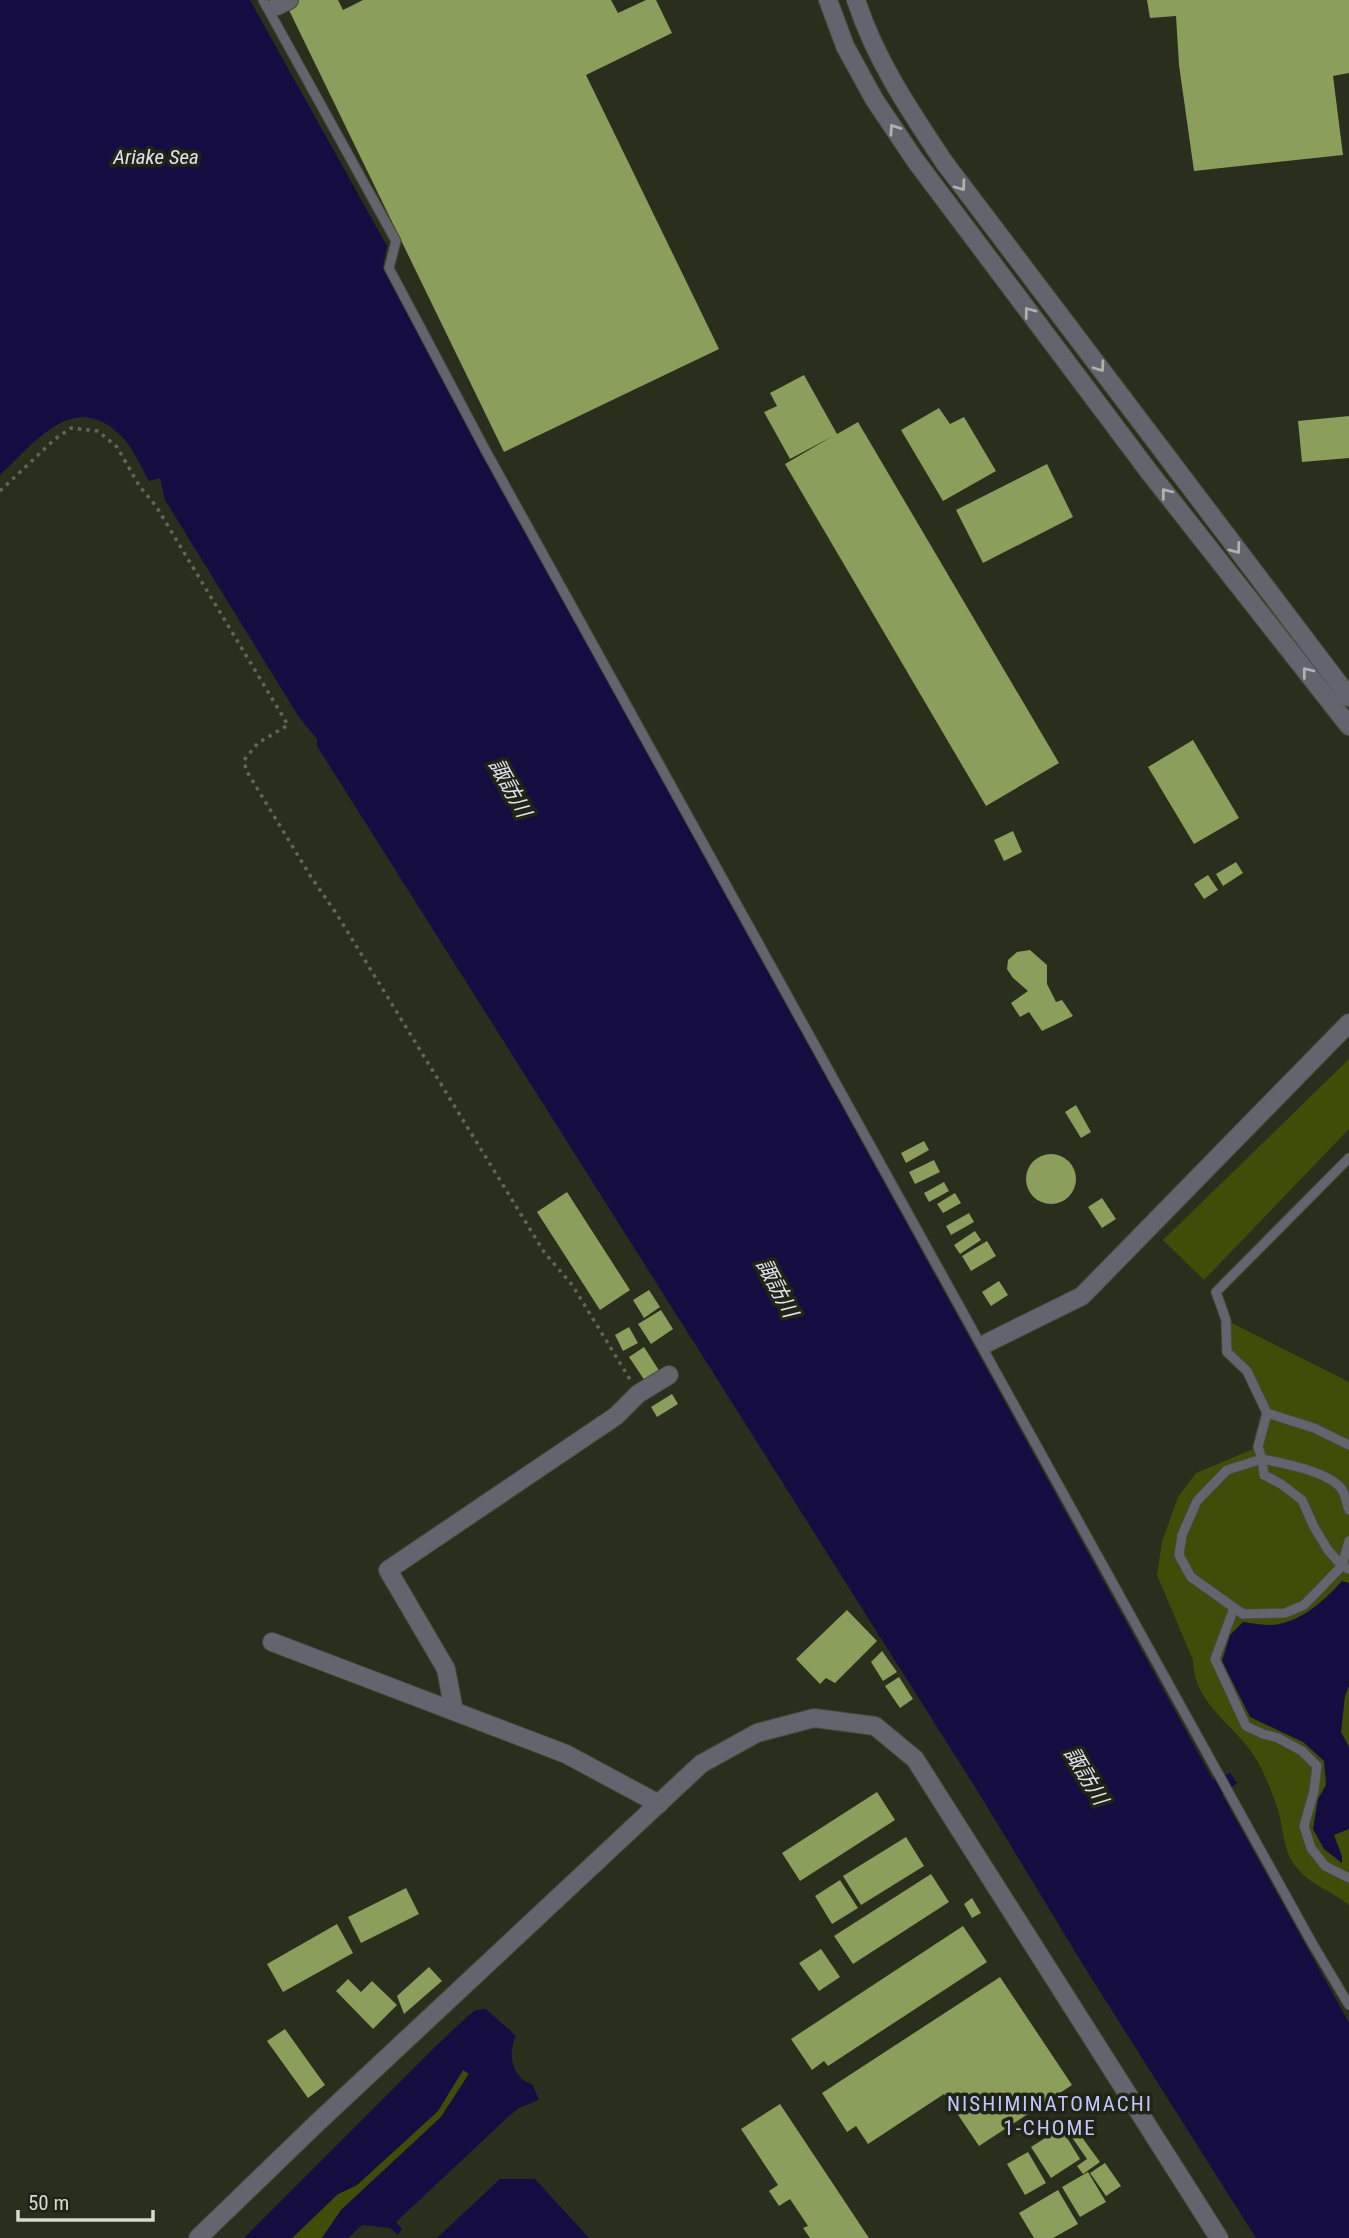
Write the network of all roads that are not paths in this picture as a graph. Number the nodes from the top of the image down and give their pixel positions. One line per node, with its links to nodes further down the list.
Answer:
1 (828, 0): 5 (street, one-way to 1)
2 (856, 0): 4 (street, one-way to 4)
3 (276, 2): 21 (lane)
4 (1349, 697)
5 (1349, 726)
6 (1349, 1023): 8 (street)
7 (1349, 1158): 10 (lane)
8 (987, 1343)
9 (669, 1375): 18 (street)
10 (1267, 1413): 11 (lane); 12 (lane)
11 (1349, 1445)
12 (1262, 1460): 13 (lane); 15 (lane); 16 (lane)
13 (1348, 1504)
14 (1349, 1541): 15 (lane)
15 (1346, 1567): 16 (lane)
16 (1234, 1608): 20 (lane)
17 (272, 1642): 18 (street)
18 (454, 1711): 19 (street)
19 (659, 1804): 22 (street); 23 (street)
20 (1349, 1878)
21 (1349, 2005)
22 (198, 2238)
23 (1219, 2238)

